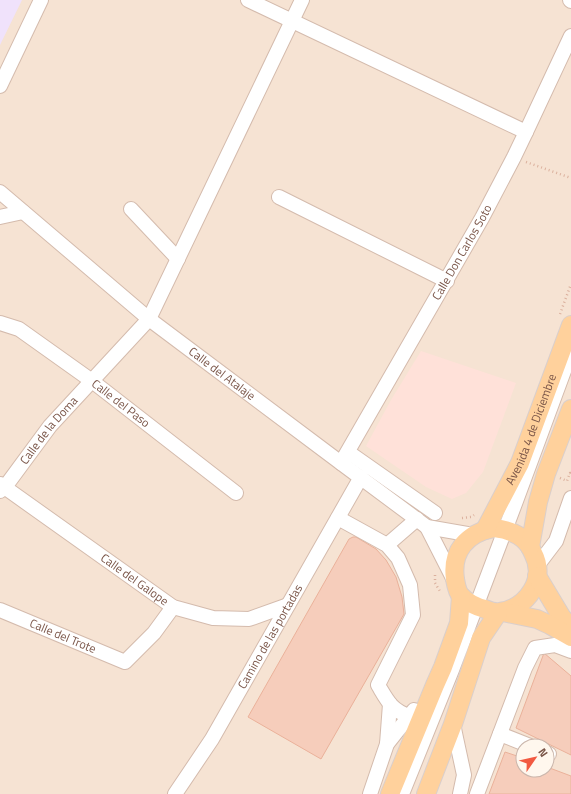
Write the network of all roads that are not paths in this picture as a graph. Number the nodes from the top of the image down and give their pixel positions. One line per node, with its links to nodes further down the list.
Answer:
1 (41, 0): 6 (street)
2 (248, 0): 4 (street)
3 (302, 0): 4 (street, Calle de la Doma)
4 (292, 21): 7 (street); 13 (street, Calle de la Doma)
5 (571, 36): 7 (street, Calle Don Carlos Soto)
6 (0, 86)
7 (526, 132): 14 (street, Calle Don Carlos Soto)
8 (0, 192): 11 (street, Calle del Atalaje)
9 (279, 197): 14 (street)
10 (131, 209): 13 (street)
11 (23, 212): 12 (street); 15 (street, Calle del Atalaje)
12 (0, 217)
13 (178, 259): 15 (street, Calle de la Doma)
14 (447, 281): 22 (street, Calle Don Carlos Soto)
15 (149, 320): 20 (street, Calle de la Doma); 22 (street, Calle del Atalaje)
16 (0, 323): 20 (street, Calle del Paso)
17 (571, 325): 31 (main road, Avenida 4 de Diciembre)
18 (571, 352): 30 (street)
19 (571, 371): 30 (street)
20 (92, 381): 24 (street, Calle de la Doma); 25 (street, Calle del Paso)
21 (571, 409): 33 (main road)
22 (344, 458): 23 (street, Calle del Atalaje); 27 (street)
23 (361, 477): 28 (street, Camino de las portadas); 29 (street, Calle del Atalaje)
24 (2, 487): 37 (street, Calle del Galope)
25 (236, 493)
26 (571, 498): 34 (street)
27 (435, 513)
28 (338, 518): 32 (street); 36 (street, Camino de las portadas)
29 (422, 523): 31 (street, Calle del Atalaje); 32 (street); 35 (street, Calle del Atalaje)
30 (509, 531): 31 (main road); 33 (main road); 39 (street)
31 (479, 533): 35 (main road, Avenida 4 de Diciembre)
32 (387, 545): 44 (street)
33 (530, 547): 34 (main road)
34 (537, 571): 39 (main road); 40 (main road)
35 (458, 590): 39 (main road); 43 (main road)
36 (288, 604): 37 (street, Calle del Galope); 50 (street, Camino de las portadas)
37 (173, 607): 38 (street, Calle del Trote)
38 (0, 610)
39 (490, 610): 41 (main road); 46 (main road); 53 (street); 54 (street)
40 (571, 629)
41 (571, 638)
42 (571, 651): 47 (street)
43 (435, 685): 45 (street); 52 (main road)
44 (390, 704): 45 (street); 49 (street)
45 (410, 716): 49 (street)
46 (453, 724): 55 (main road); 56 (street)
47 (500, 734): 48 (street); 57 (street)
48 (515, 740)
49 (387, 744): 51 (street)
50 (175, 794)
51 (370, 794)
52 (390, 794)
53 (402, 794)
54 (411, 794)
55 (426, 794)
56 (460, 794)
57 (477, 794)

